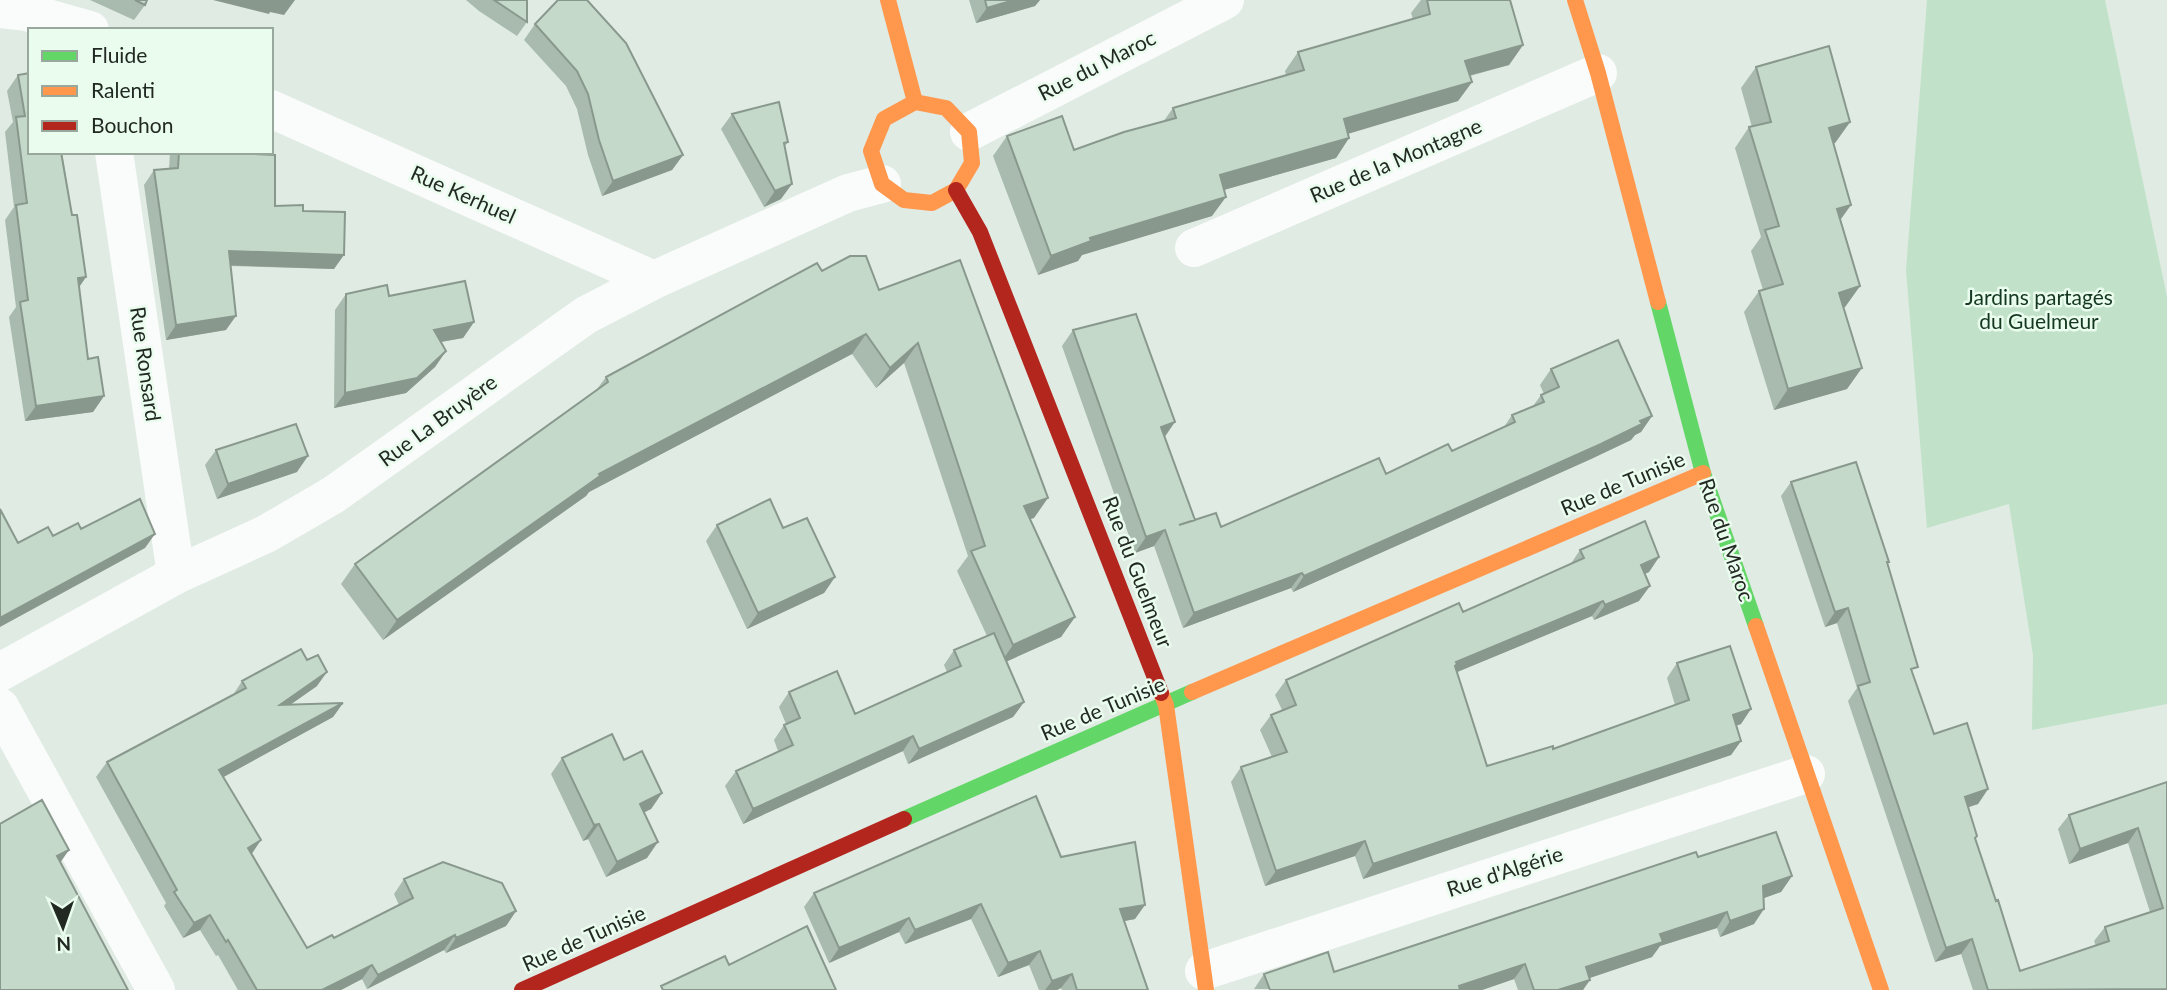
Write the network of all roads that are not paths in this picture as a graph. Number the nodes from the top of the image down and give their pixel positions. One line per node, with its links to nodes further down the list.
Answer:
1 (888, 0): 7 (street)
2 (1225, 0): 9 (street, Rue du Maroc)
3 (1575, 0): 6 (street, Rue du Maroc)
4 (0, 9): 5 (street)
5 (83, 28)
6 (1598, 73): 13 (street, Rue de la Montagne); 15 (street, Rue du Maroc)
7 (915, 102): 9 (street); 11 (street)
8 (273, 110): 14 (street, Rue Kerhuel)
9 (969, 132): 12 (street)
10 (114, 154): 16 (street, Rue Ronsard)
11 (882, 184): 12 (street); 14 (street, Rue La Bruyère)
12 (957, 190): 18 (street, Rue du Guelmeur)
13 (1194, 248)
14 (654, 280): 16 (street, Rue La Bruyère)
15 (1703, 473): 18 (street, Rue de Tunisie); 20 (street, Rue du Maroc)
16 (176, 575): 17 (street, Rue La Bruyère)
17 (0, 672)
18 (1166, 705): 21 (street, Rue du Guelmeur); 23 (street, Rue de Tunisie)
19 (0, 707): 22 (street)
20 (1806, 774): 21 (street, Rue d'Algérie); 24 (street, Rue du Maroc)
21 (1205, 981)
22 (156, 990)
23 (522, 990)
24 (1881, 990)

